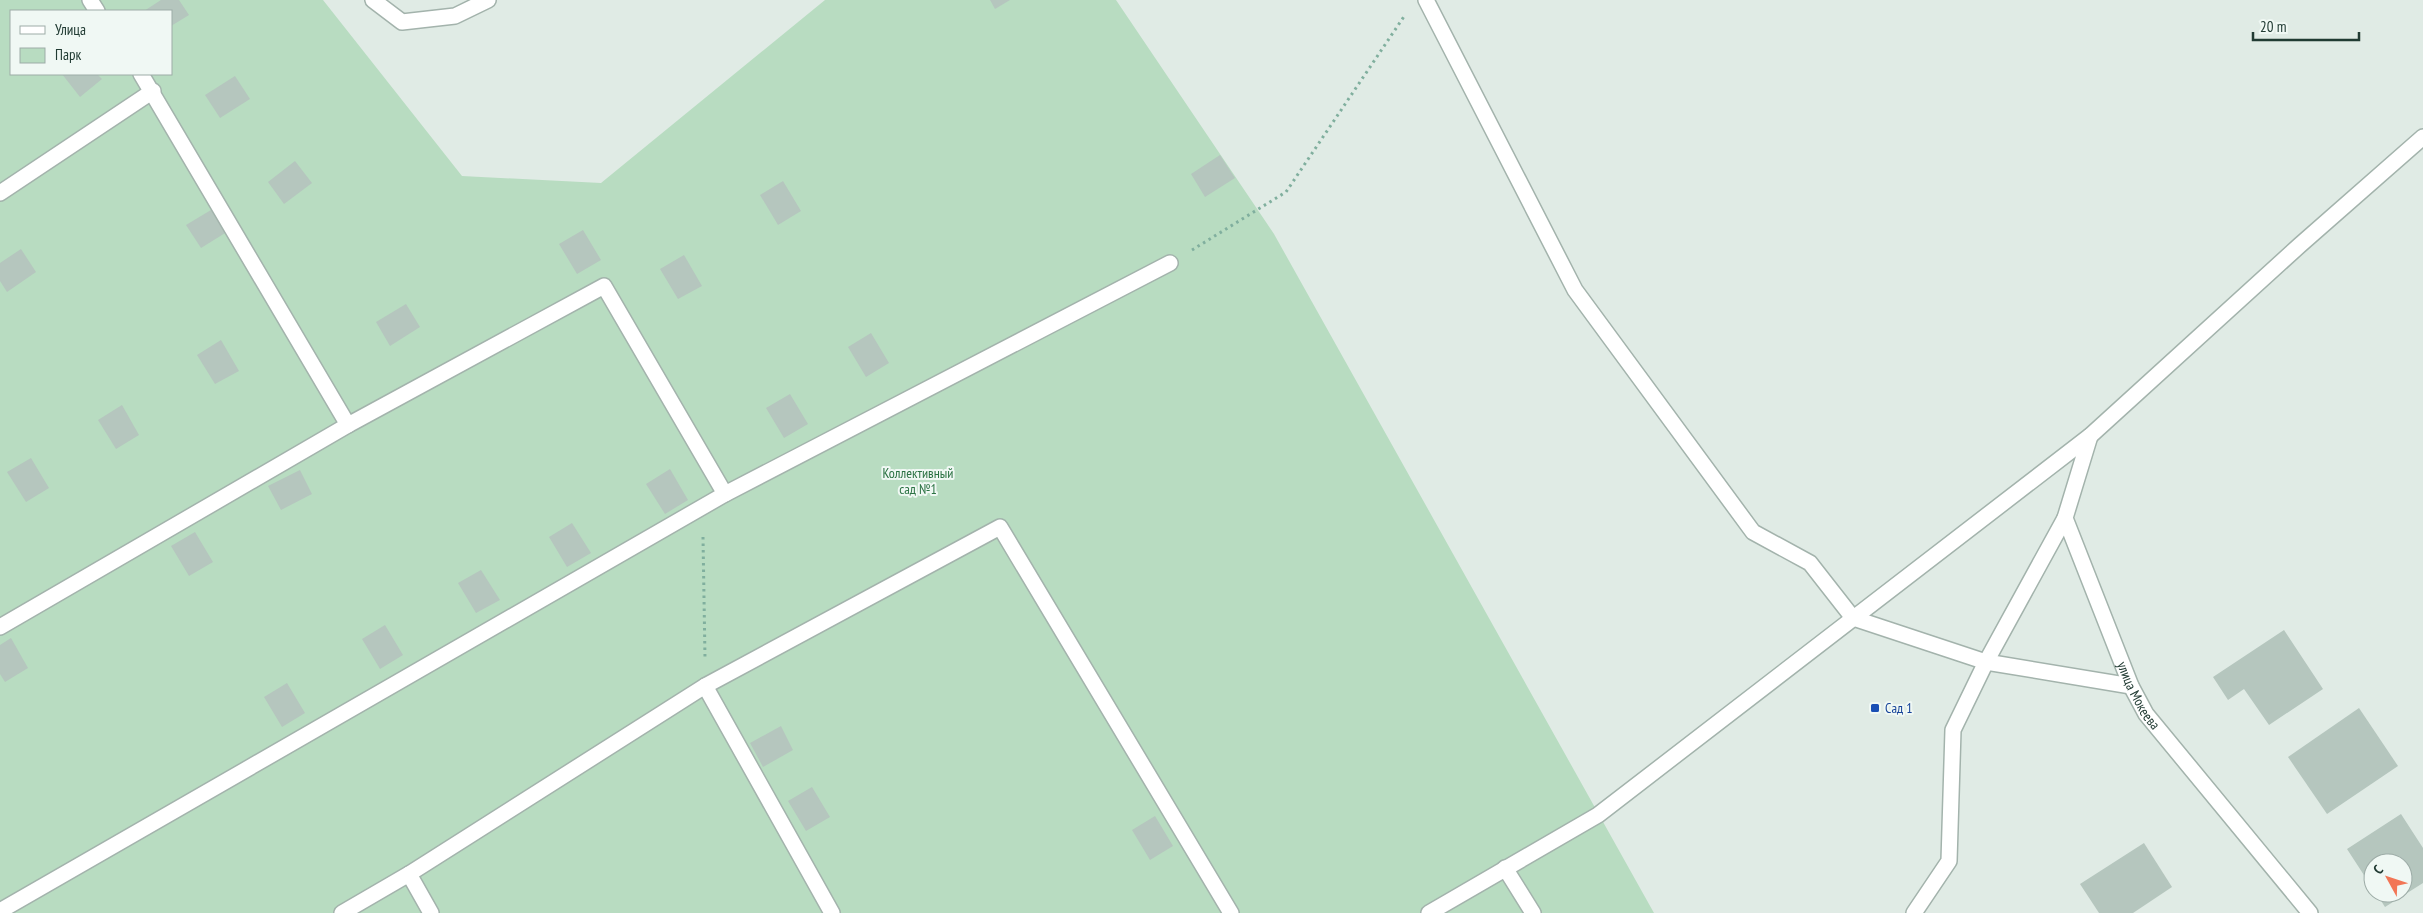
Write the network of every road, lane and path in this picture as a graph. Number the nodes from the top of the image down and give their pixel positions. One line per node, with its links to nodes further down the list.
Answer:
1 (373, 0): 2 (street)
2 (488, 0)
3 (1426, 0): 15 (street)
4 (1410, 8): 9 (path)
5 (142, 75): 6 (street)
6 (153, 91): 8 (street); 10 (street)
7 (2423, 138): 11 (street)
8 (0, 193)
9 (1170, 263): 12 (street)
10 (348, 425): 12 (street); 16 (street)
11 (2090, 436): 14 (street); 15 (street)
12 (725, 494): 13 (street)
13 (702, 507): 18 (path); 22 (street)
14 (2064, 518): 17 (street); 19 (street, улица Мокеева)
15 (1853, 618): 17 (street); 20 (street)
16 (0, 627)
17 (1986, 662): 19 (street); 29 (street)
18 (705, 686): 21 (street); 25 (street); 26 (street)
19 (2131, 686): 30 (street, улица Мокеева)
20 (1505, 868): 27 (street); 28 (street)
21 (409, 874): 23 (street); 24 (street)
22 (0, 911)
23 (342, 913)
24 (431, 913)
25 (832, 913)
26 (1231, 913)
27 (1429, 913)
28 (1533, 913)
29 (1914, 913)
30 (2310, 913)

